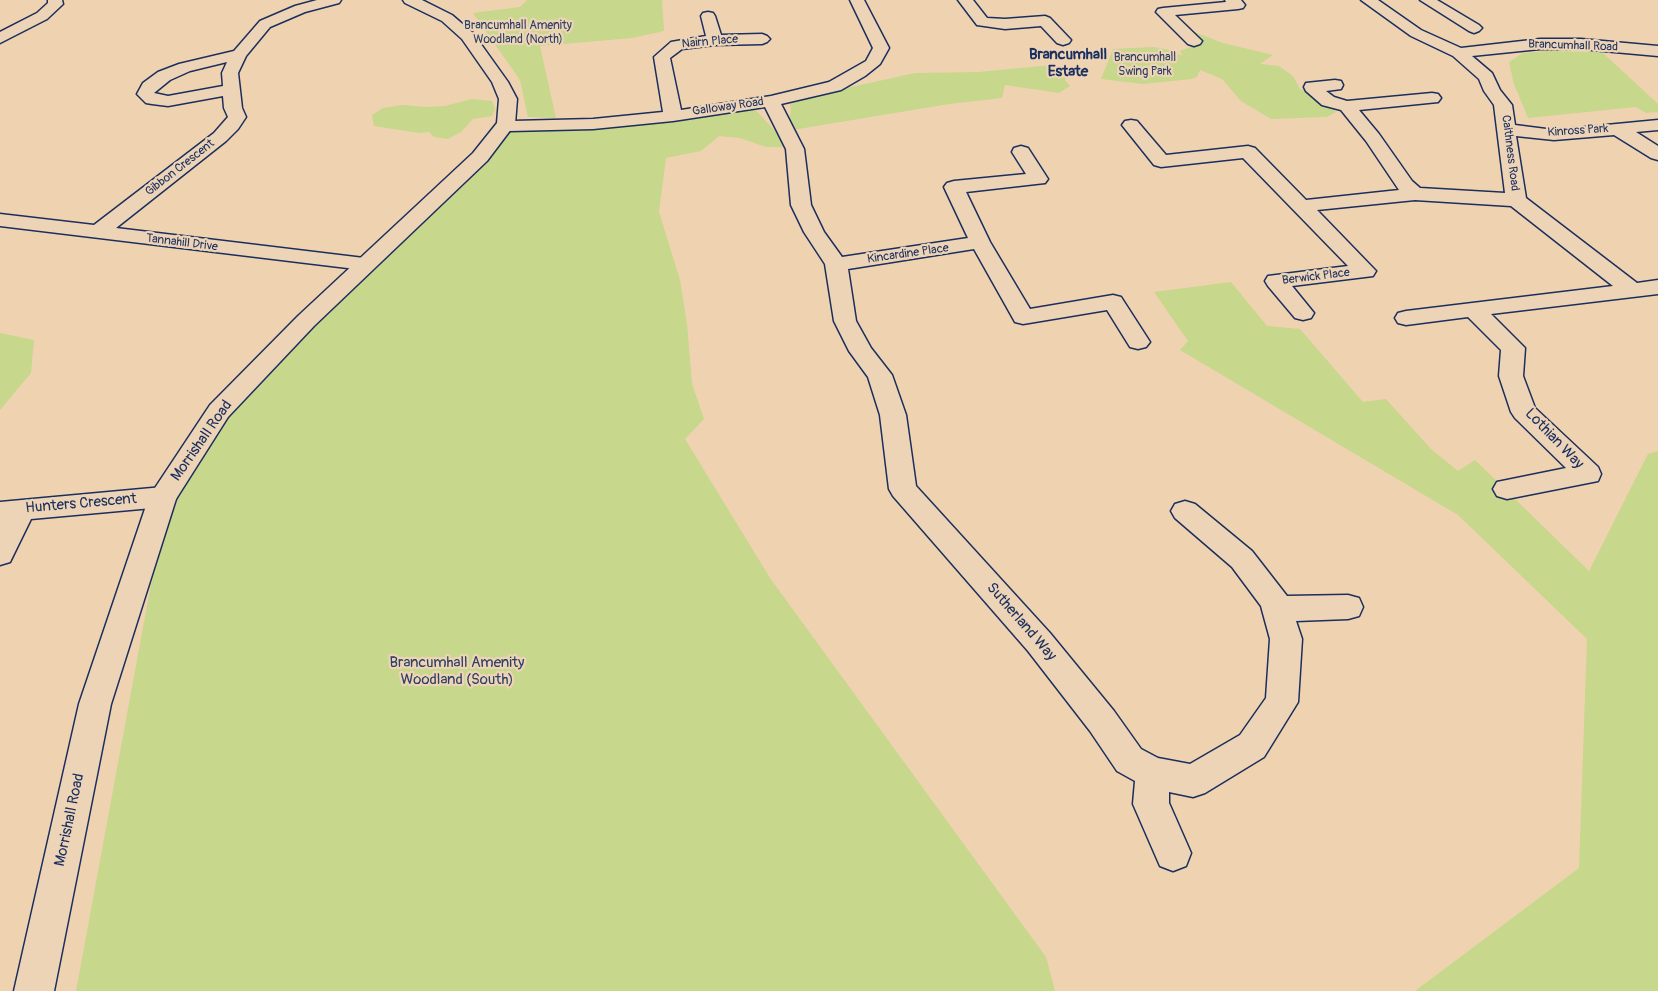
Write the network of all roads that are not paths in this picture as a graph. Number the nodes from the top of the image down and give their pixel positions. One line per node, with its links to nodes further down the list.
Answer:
1 (56, 0): 12 (street)
2 (334, 0): 19 (street, Gibbon Crescent)
3 (410, 0): 26 (street)
4 (965, 0): 15 (street)
5 (1232, 0): 16 (street)
6 (1427, 0): 11 (street)
7 (862, 1): 23 (street, Galloway Road)
8 (1369, 1): 9 (street); 18 (street, Caithness Road)
9 (1390, 1)
10 (708, 16): 14 (street)
11 (1474, 28)
12 (0, 38)
13 (762, 39): 14 (street, Nairn Place)
14 (715, 40): 25 (street, Nairn Place)
15 (1063, 40)
16 (1194, 41)
17 (1658, 51): 18 (street, Brancumhall Road)
18 (1459, 53): 29 (street, Caithness Road)
19 (238, 55): 21 (street, Gibbon Crescent); 21 (street)
20 (1334, 85): 24 (street)
21 (231, 90): 37 (street, Gibbon Crescent)
22 (1432, 98): 24 (street)
23 (771, 101): 25 (street, Galloway Road); 40 (street, Sutherland Way)
24 (1347, 106): 33 (street)
25 (673, 116): 26 (street, Galloway Road)
26 (506, 124): 39 (street, Morrishall Road)
27 (1131, 125): 35 (street, Berwick Place)
28 (1658, 125): 30 (street, Kinross Park)
29 (1507, 129): 30 (street, Kinross Park); 34 (street, Caithness Road)
30 (1618, 129): 32 (street, Kinross Park)
31 (1021, 152): 38 (street)
32 (1658, 154)
33 (1415, 194): 34 (street); 35 (street)
34 (1516, 200): 42 (street, Caithness Road)
35 (1301, 206): 44 (street, Berwick Place)
36 (0, 220): 37 (street, Tannahill Drive)
37 (98, 232): 39 (street, Tannahill Drive)
38 (980, 242): 40 (street, Kincardine Place); 46 (street)
39 (364, 264): 48 (street, Morrishall Road)
40 (836, 264): 54 (street, Sutherland Way)
41 (1658, 287): 42 (street)
42 (1632, 290): 43 (street)
43 (1473, 310): 45 (street); 47 (street, Lothian Way)
44 (1303, 313)
45 (1406, 318)
46 (1138, 342)
47 (1507, 489)
48 (163, 497): 49 (street, Hunters Crescent); 56 (street, Morrishall Road)
49 (11, 510): 51 (street)
50 (1186, 511): 53 (street, Sutherland Way)
51 (0, 554)
52 (1348, 607): 53 (street)
53 (1278, 609): 54 (street, Sutherland Way)
54 (1153, 773): 55 (street)
55 (1173, 853)
56 (34, 991)

